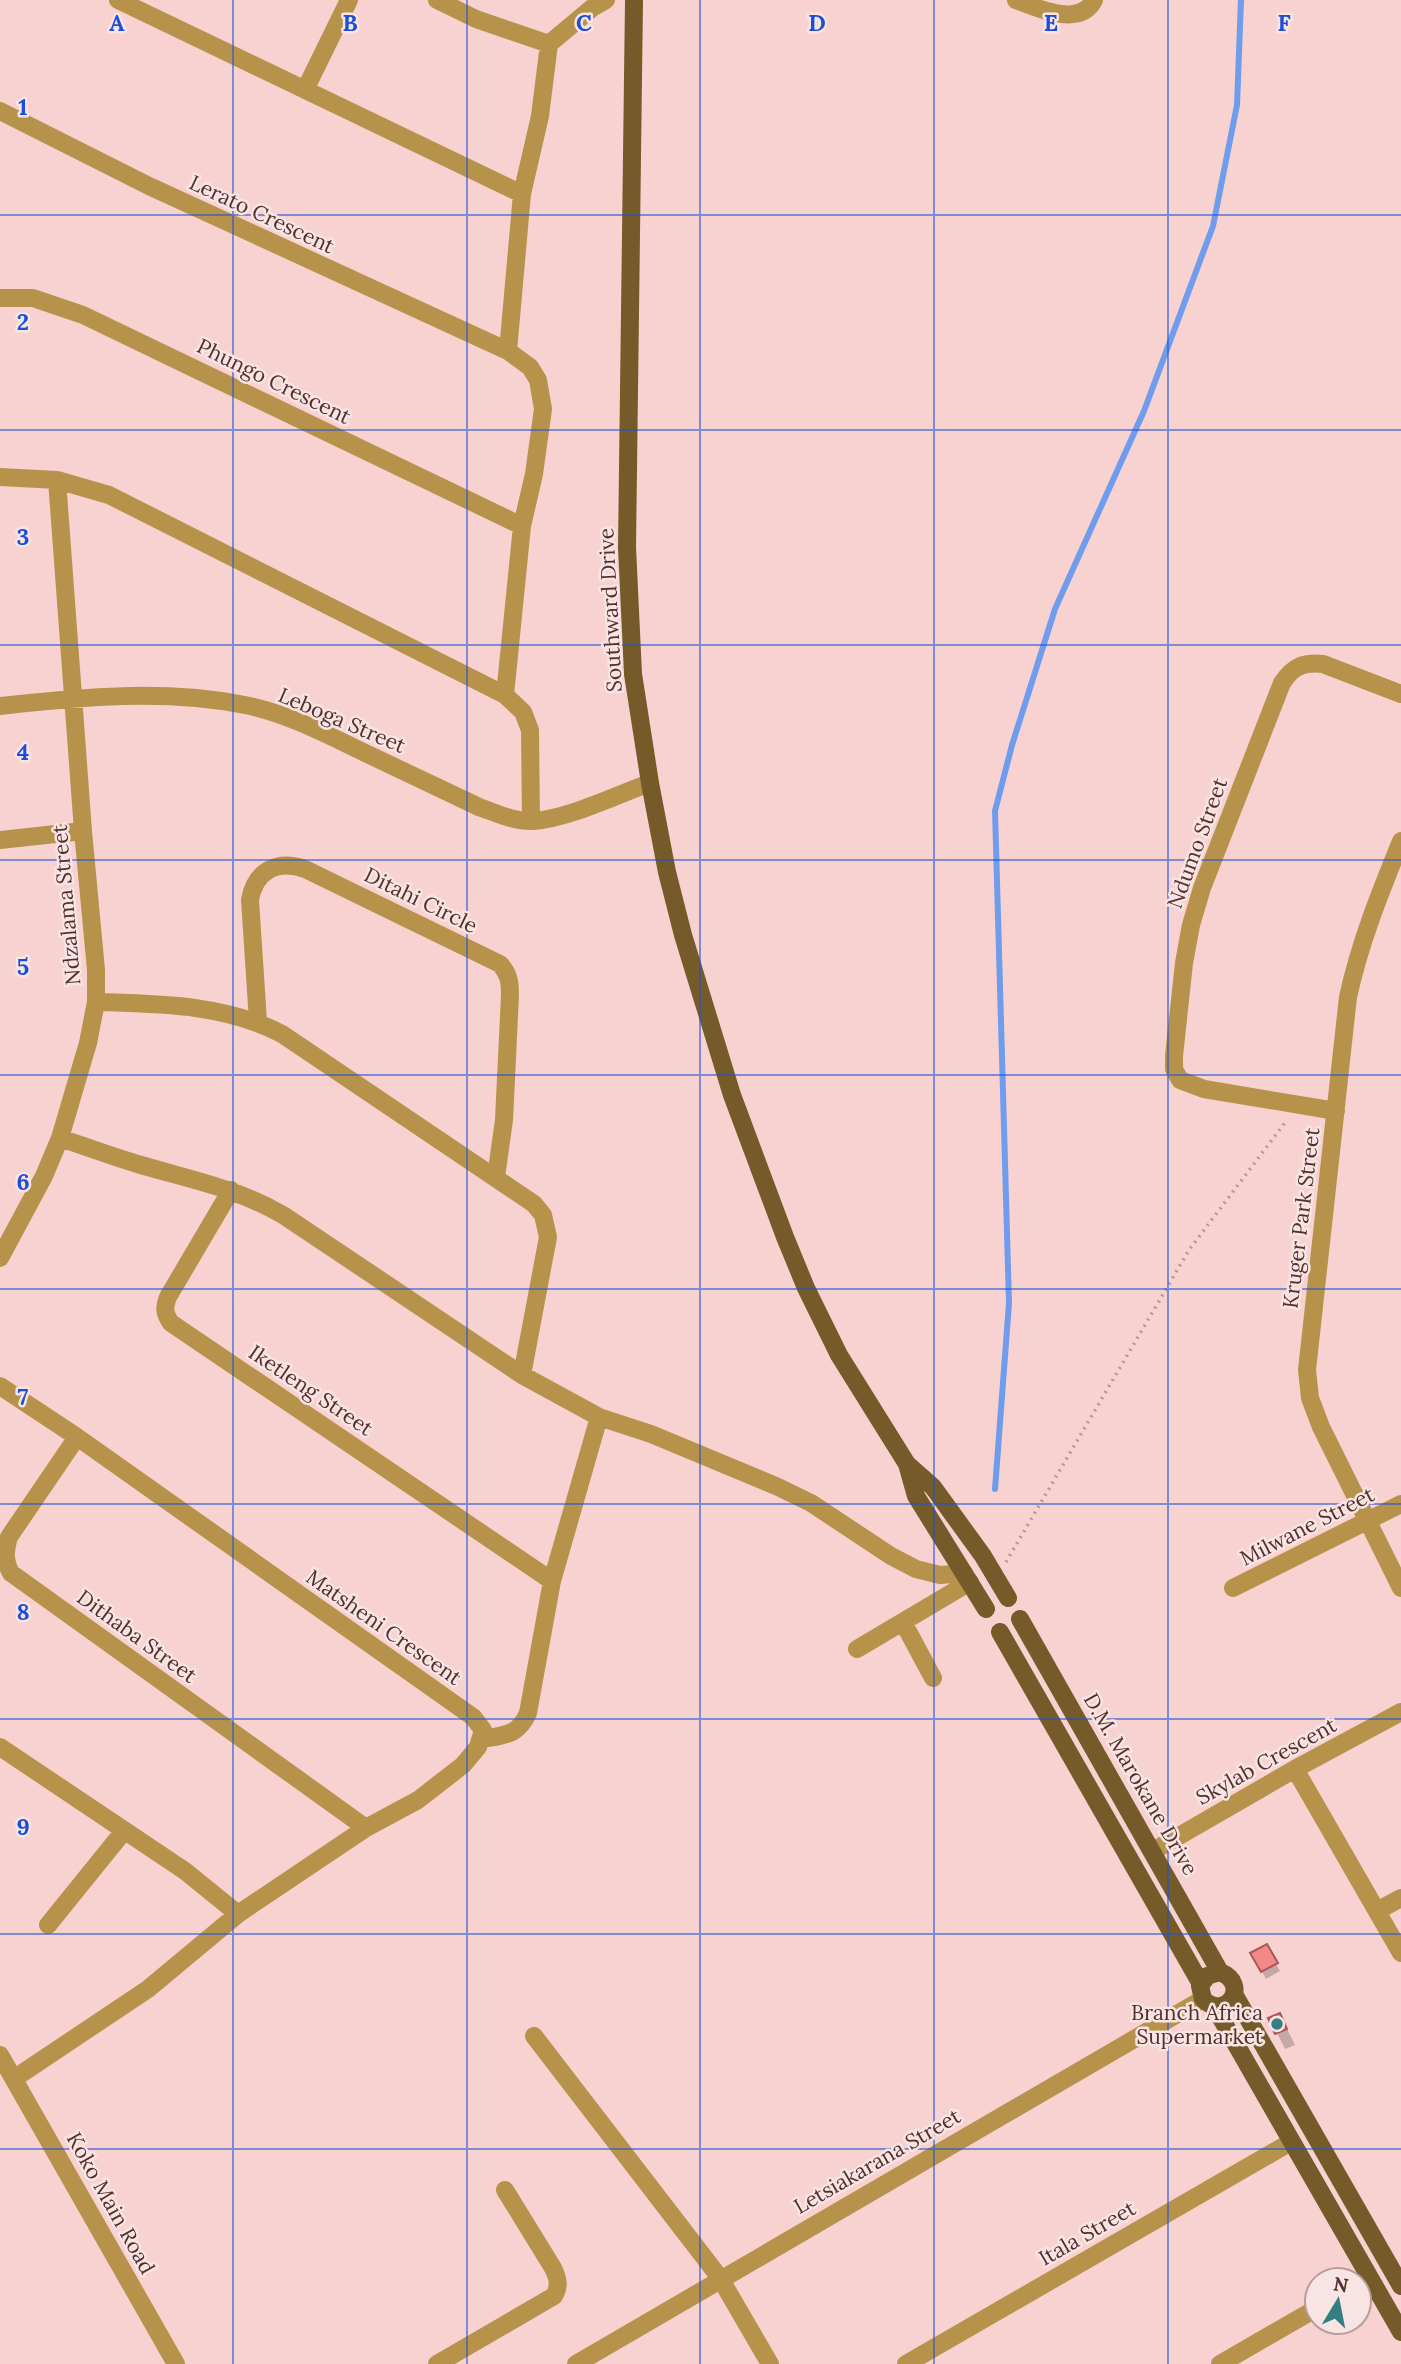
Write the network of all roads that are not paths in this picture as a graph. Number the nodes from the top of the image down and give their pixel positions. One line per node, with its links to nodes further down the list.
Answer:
1 (118, 0): 9 (street)
2 (349, 0): 9 (street)
3 (437, 0): 8 (street)
4 (606, 0): 8 (street)
5 (634, 0): 21 (main road, Southward Drive)
6 (1016, 0): 7 (street)
7 (1094, 0)
8 (549, 44): 11 (street)
9 (305, 90): 11 (street)
10 (0, 111): 13 (street, Lerato Crescent)
11 (522, 194): 13 (street)
12 (0, 298): 16 (street, Phungo Crescent)
13 (508, 351): 16 (street, Lerato Crescent)
14 (0, 477): 15 (street)
15 (57, 480): 18 (street); 19 (street)
16 (522, 526): 18 (street, Lerato Crescent)
17 (1401, 694): 28 (street, Ndumo Street)
18 (505, 695): 22 (street)
19 (73, 698): 20 (street, Leboga Street); 22 (street, Leboga Street); 23 (street, Ndzalama Street)
20 (0, 706)
21 (650, 783): 22 (street); 32 (main road, Southward Drive)
22 (531, 821)
23 (83, 831): 24 (street); 26 (street, Ndzalama Street)
24 (0, 840)
25 (1401, 841): 28 (street, Kruger Park Street)
26 (96, 1002): 27 (street); 29 (street, Ndzalama Street)
27 (258, 1021): 30 (street); 30 (street, Ditahi Circle)
28 (1336, 1111): 40 (street, Kruger Park Street)
29 (60, 1138): 31 (street); 33 (street, Ndzalama Street)
30 (496, 1177): 34 (street)
31 (231, 1189): 34 (street); 42 (street, Iketleng Street)
32 (770, 1199): 38 (main road, D.M. Marokane Drive)
33 (0, 1258)
34 (522, 1375): 36 (street)
35 (0, 1386): 37 (street, Matsheni Crescent)
36 (599, 1417): 41 (street); 42 (street)
37 (77, 1437): 53 (street, Matsheni Crescent); 56 (street, Dithaba Street)
38 (907, 1464): 41 (main road, D.M. Marokane Drive); 45 (main road, D.M. Marokane Drive)
39 (1401, 1504): 40 (street, Milwane Street)
40 (1367, 1520): 43 (street, Milwane Street); 44 (street, Kruger Park Street)
41 (967, 1577): 46 (main road, D.M. Marokane Drive); 48 (street)
42 (552, 1581): 53 (street)
43 (1233, 1588)
44 (1401, 1588)
45 (1007, 1598): 46 (main road); 47 (main road, D.M. Marokane Drive)
46 (986, 1609): 49 (main road, D.M. Marokane Drive)
47 (1020, 1619): 49 (main road); 58 (main road, D.M. Marokane Drive)
48 (903, 1622): 50 (street); 51 (street)
49 (1000, 1632): 66 (main road, D.M. Marokane Drive)
50 (857, 1648)
51 (933, 1678)
52 (1401, 1712): 55 (street, Skylab Crescent)
53 (482, 1738): 56 (street)
54 (0, 1747): 57 (street)
55 (1295, 1769): 58 (street, Skylab Crescent); 60 (street)
56 (366, 1828): 61 (street)
57 (124, 1830): 61 (street); 62 (street)
58 (1153, 1851): 64 (main road, D.M. Marokane Drive)
59 (1401, 1898): 60 (street)
60 (1377, 1911): 63 (street)
61 (238, 1914): 68 (street)
62 (48, 1925)
63 (1401, 1953)
64 (1220, 1972): 65 (main road, D.M. Marokane Drive); 66 (main road)
65 (1234, 1994): 66 (main road); 73 (main road, D.M. Marokane Drive)
66 (1206, 1996): 69 (main road, D.M. Marokane Drive); 72 (street, Letsiakarana Street)
67 (534, 2036): 72 (street)
68 (5, 2067): 78 (street, Koko Main Road)
69 (1291, 2142): 71 (main road, D.M. Marokane Drive); 81 (street, Itala Street)
70 (505, 2190): 77 (street)
71 (1357, 2266)
72 (720, 2278): 79 (street, Letsiakarana Street); 80 (street)
73 (1401, 2286)
74 (1373, 2292): 76 (main road, D.M. Marokane Drive)
75 (1303, 2316): 82 (street)
76 (1401, 2332)
77 (445, 2362)
78 (176, 2364)
79 (576, 2364)
80 (770, 2364)
81 (906, 2364)
82 (1220, 2364)

